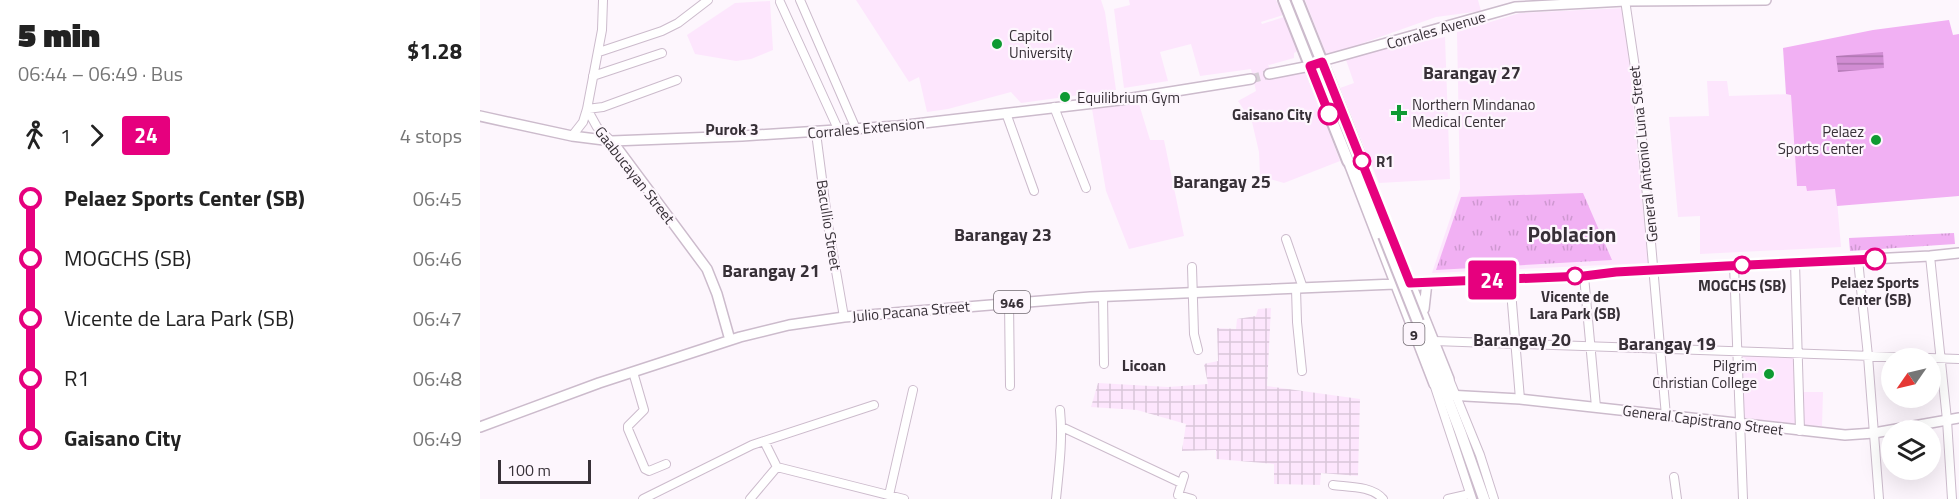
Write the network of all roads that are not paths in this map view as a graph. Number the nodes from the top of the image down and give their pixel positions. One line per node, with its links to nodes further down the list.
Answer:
1 (603, 0): 11 (street, Gaabucayan Street)
2 (708, 0): 11 (street)
3 (800, 0): 23 (street)
4 (1284, 0): 14 (highway, 9)
5 (1297, 0): 13 (highway, 9)
6 (1625, 0): 8 (main road, Corrales Avenue); 10 (main road, Corrales Avenue); 40 (street, General Antonio Luna Street)
7 (1767, 0): 8 (main road, Corrales Avenue)
8 (1708, 1)
9 (780, 2): 24 (street)
10 (1557, 2): 13 (main road, Corrales Avenue)
11 (598, 52): 16 (street, Gaabucayan Street)
12 (662, 53): 16 (street)
13 (1322, 62): 14 (main road, Corrales Avenue); 28 (highway, 9)
14 (1310, 66): 15 (main road); 29 (highway, 9)
15 (1269, 74)
16 (593, 76): 20 (street, Gaabucayan Street)
17 (1251, 79): 19 (main road, Corrales Extension)
18 (677, 80): 20 (street)
19 (1054, 107): 21 (main road, Corrales Extension); 31 (street)
20 (587, 109): 26 (street); 27 (street, Gaabucayan Street)
21 (1006, 113): 23 (main road, Corrales Extension); 32 (street)
22 (480, 116): 26 (main road, Corrales Extension)
23 (856, 129): 24 (main road, Corrales Extension)
24 (839, 131): 25 (main road, Corrales Extension)
25 (816, 133): 27 (main road, Corrales Extension); 50 (street, Bacullio Street)
26 (572, 136): 27 (main road, Corrales Extension)
27 (612, 141): 52 (main road, Gaabucayan Street)
28 (1360, 157): 30 (highway, 9); 44 (main road, 9)
29 (1348, 161): 30 (highway, 9); 45 (main road, 9)
30 (1361, 178): 51 (highway, 9, bridge)
31 (1086, 188)
32 (1034, 191)
33 (1286, 239): 46 (street)
34 (1959, 253): 35 (main road, Julio Pacana Street)
35 (1930, 256): 36 (main road, Julio Pacana Street); 56 (street)
36 (1858, 260): 37 (main road, Julio Pacana Street); 61 (street)
37 (1795, 263): 38 (main road, Julio Pacana Street); 60 (street)
38 (1734, 265): 40 (main road, Julio Pacana Street); 59 (street)
39 (1192, 267): 47 (street)
40 (1654, 271): 41 (main road, Julio Pacana Street); 57 (street, General Antonio Luna Street)
41 (1584, 276): 42 (main road, Julio Pacana Street); 55 (street)
42 (1510, 279): 43 (main road, Julio Pacana Street); 54 (street)
43 (1427, 282): 44 (main road, Julio Pacana Street); 51 (main road)
44 (1410, 283): 45 (main road, Julio Pacana Street); 51 (main road, 9)
45 (1395, 284): 46 (main road, Julio Pacana Street / 946); 69 (main road, 9)
46 (1299, 288): 47 (main road, Julio Pacana Street / 946); 67 (street)
47 (1193, 292): 48 (main road, Julio Pacana Street / 946); 58 (street)
48 (1103, 296): 49 (main road, Julio Pacana Street / 946); 65 (street)
49 (1009, 302): 50 (main road, Julio Pacana Street / 946); 70 (street)
50 (844, 318): 52 (main road, Julio Pacana Street / 946)
51 (1420, 318): 53 (main road, 9); 72 (highway, 9)
52 (730, 340): 68 (main road, Julio Pacana Street / 946)
53 (1434, 341): 54 (street); 72 (main road, 9)
54 (1515, 344): 55 (street); 73 (street)
55 (1590, 347): 57 (street); 75 (street)
56 (1939, 348)
57 (1662, 349): 59 (street); 77 (street, General Antonio Luna Street)
58 (1198, 350)
59 (1737, 352): 60 (street); 80 (street)
60 (1798, 354): 61 (street); 83 (street)
61 (1868, 356): 62 (street); 84 (street)
62 (1881, 356)
63 (1941, 358): 64 (street)
64 (1959, 359)
65 (1104, 364)
66 (1941, 367): 79 (street)
67 (1302, 371)
68 (633, 372): 81 (main road, Julio Pacana Street / 946); 86 (street)
69 (1434, 384): 72 (main road, 9); 91 (street)
70 (1010, 386)
71 (913, 390): 90 (street)
72 (1452, 395): 73 (main road, General Capistrano Street); 99 (highway, 9); 100 (street)
73 (1520, 399): 75 (main road, General Capistrano Street)
74 (874, 405): 85 (street)
75 (1596, 407): 77 (main road, General Capistrano Street)
76 (1060, 410): 82 (street)
77 (1666, 416): 80 (main road, General Capistrano Street)
78 (1959, 418): 79 (main road, General Capistrano Street)
79 (1947, 420): 84 (main road, General Capistrano Street); 104 (street)
80 (1740, 424): 83 (main road, General Capistrano Street); 102 (street)
81 (480, 427)
82 (1062, 427): 95 (street); 96 (street)
83 (1800, 431): 84 (main road, General Capistrano Street)
84 (1874, 433): 103 (street)
85 (764, 441): 87 (street); 92 (street)
86 (666, 465)
87 (777, 467): 90 (street); 93 (street)
88 (1674, 477): 101 (street)
89 (1333, 485): 97 (street)
90 (890, 495): 94 (street)
91 (1471, 497): 98 (street)
92 (643, 499)
93 (750, 499)
94 (904, 499)
95 (1056, 499)
96 (1192, 499)
97 (1383, 499)
98 (1448, 499)
99 (1484, 499)
100 (1494, 499)
101 (1677, 499)
102 (1743, 499)
103 (1879, 499)
104 (1952, 499)

